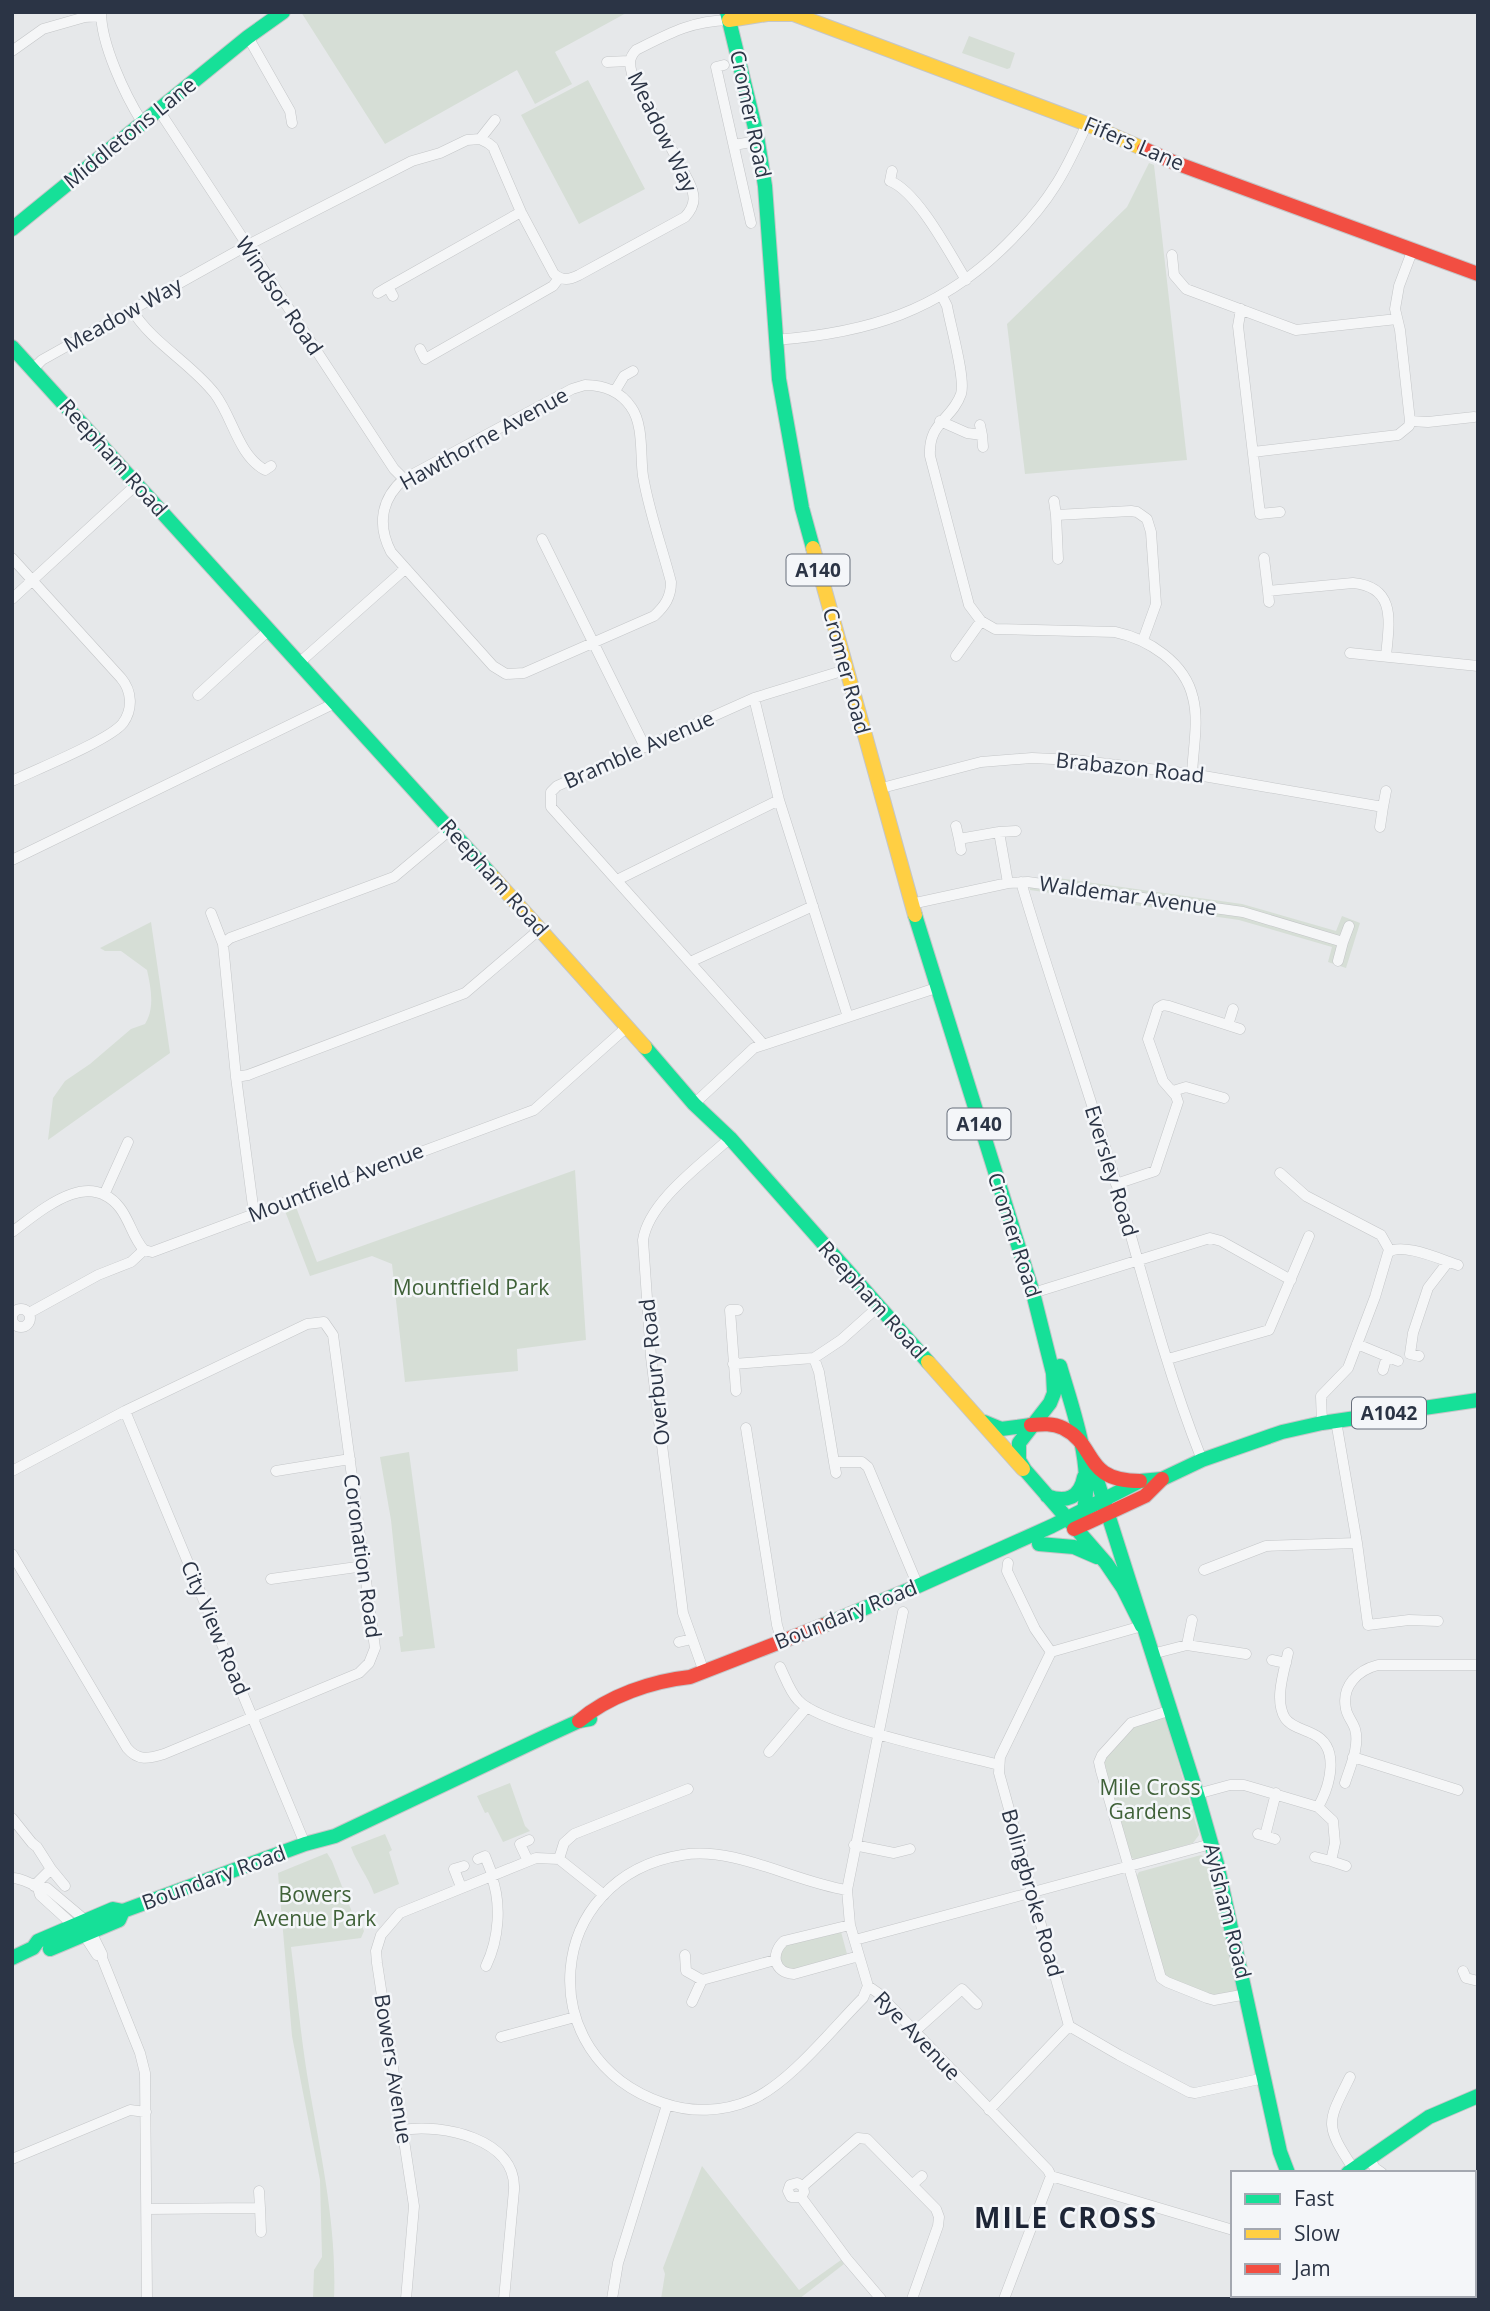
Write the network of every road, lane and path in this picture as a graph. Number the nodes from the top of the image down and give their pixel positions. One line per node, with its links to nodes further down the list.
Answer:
1 (283, 12): 5 (main road, Middletons Lane)
2 (789, 13): 4 (main road, Fifers Lane); 14 (main road, Fifers Lane)
3 (101, 14): 6 (street); 12 (street)
4 (728, 16): 7 (street, Meadow Way); 16 (main road, Cromer Road / A140)
5 (248, 37): 10 (main road, Middletons Lane); 13 (street)
6 (12, 51)
7 (629, 61): 8 (street); 26 (street, Meadow Way)
8 (607, 62)
9 (724, 65): 17 (street)
10 (158, 110): 12 (main road, Middletons Lane); 22 (street, Windsor Road)
11 (495, 120): 15 (street)
12 (142, 122): 21 (main road, Middletons Lane)
13 (292, 123)
14 (1087, 124): 23 (main road, Fifers Lane); 27 (street)
15 (480, 139): 19 (street); 22 (street, Meadow Way)
16 (757, 141): 17 (street); 33 (main road, Cromer Road / A140)
17 (734, 145): 20 (street)
18 (890, 181): 27 (street)
19 (521, 212): 26 (street); 28 (street)
20 (752, 217)
21 (12, 229)
22 (246, 246): 31 (street, Meadow Way); 45 (street, Windsor Road)
23 (1413, 249): 25 (main road, Fifers Lane); 32 (street)
24 (1172, 255): 30 (street)
25 (1478, 274)
26 (559, 278): 35 (street)
27 (966, 280): 29 (street)
28 (378, 293)
29 (942, 296): 33 (street); 40 (street)
30 (1241, 309): 32 (street); 43 (street)
31 (132, 310): 36 (street, Meadow Way); 44 (street)
32 (1397, 319): 41 (street)
33 (775, 340): 66 (main road, Cromer Road / A140)
34 (12, 346): 36 (main road, Reepham Road)
35 (420, 358)
36 (33, 369): 46 (main road, Reepham Road)
37 (633, 371): 38 (street)
38 (615, 391): 45 (street, Hawthorne Avenue); 60 (street, Hawthorne Avenue)
39 (1474, 417): 41 (street)
40 (940, 421): 42 (street); 57 (street)
41 (1410, 421): 43 (street)
42 (983, 447)
43 (1253, 452): 48 (street)
44 (269, 471)
45 (404, 479): 54 (street, Hawthorne Avenue)
46 (137, 484): 55 (street); 58 (main road, Reepham Road)
47 (1054, 501): 49 (street)
48 (1280, 512)
49 (1056, 515): 53 (street); 59 (street)
50 (542, 539): 60 (street)
51 (12, 558): 55 (street)
52 (1264, 558): 63 (street)
53 (1058, 559)
54 (405, 569): 60 (street, Hawthorne Avenue); 64 (street)
55 (33, 580): 56 (street); 72 (street)
56 (12, 599)
57 (981, 621): 59 (street); 62 (street)
58 (269, 630): 64 (main road, Reepham Road); 67 (street)
59 (1143, 640): 71 (street)
60 (594, 642): 70 (street)
61 (1350, 653): 63 (street)
62 (956, 656)
63 (1386, 656): 65 (street)
64 (299, 663): 69 (main road, Reepham Road)
65 (1478, 666)
66 (845, 670): 68 (street, Bramble Avenue); 73 (main road, Cromer Road / A140)
67 (198, 695)
68 (754, 698): 70 (street, Bramble Avenue); 75 (street)
69 (335, 703): 79 (main road, Reepham Road); 84 (street)
70 (645, 747): 85 (street, Bramble Avenue)
71 (1192, 774): 73 (street, Brabazon Road); 76 (street, Brabazon Road)
72 (12, 781)
73 (878, 789): 88 (main road, Cromer Road / A140)
74 (1386, 791): 76 (street)
75 (779, 800): 85 (street); 89 (street)
76 (1383, 807): 78 (street)
77 (956, 826): 82 (street)
78 (1380, 827)
79 (450, 830): 92 (main road, Reepham Road); 94 (street)
80 (1016, 831): 81 (street)
81 (999, 832): 82 (street); 87 (street)
82 (959, 839): 83 (street)
83 (961, 850)
84 (12, 860)
85 (617, 880): 96 (street, Bramble Avenue)
86 (1021, 882): 87 (street, Waldemar Avenue); 93 (street, Waldemar Avenue); 111 (street, Eversley Road)
87 (1008, 883): 88 (street, Waldemar Avenue)
88 (911, 904): 97 (main road, Cromer Road / A140)
89 (813, 906): 96 (street); 99 (street)
90 (211, 913): 94 (street)
91 (1349, 926): 93 (street)
92 (540, 929): 101 (main road, Reepham Road); 104 (street)
93 (1343, 942): 95 (street)
94 (223, 944): 104 (street)
95 (1338, 961)
96 (690, 962): 103 (street, Bramble Avenue)
97 (936, 988): 99 (street); 120 (main road, Cromer Road / A140)
98 (1233, 1009): 100 (street)
99 (848, 1017): 103 (street)
100 (1228, 1025): 102 (street); 105 (street)
101 (628, 1026): 107 (main road, Reepham Road); 113 (street, Mountfield Avenue)
102 (1240, 1029)
103 (763, 1044): 107 (street)
104 (236, 1077): 113 (street)
105 (1172, 1091): 106 (street); 111 (street)
106 (1224, 1098)
107 (694, 1104): 108 (main road, Reepham Road)
108 (730, 1138): 121 (main road, Reepham Road); 166 (street, Overbury Road)
109 (128, 1142): 112 (street)
110 (1280, 1173): 117 (street)
111 (1116, 1184): 118 (street, Eversley Road)
112 (104, 1195): 114 (street); 116 (street)
113 (254, 1214): 116 (street, Mountfield Avenue)
114 (12, 1232)
115 (1309, 1236): 119 (street)
116 (144, 1250): 123 (street, Mountfield Avenue)
117 (1390, 1251): 125 (street); 126 (street)
118 (1137, 1260): 119 (street); 120 (street); 128 (street, Eversley Road)
119 (1291, 1280): 128 (street)
120 (1033, 1293): 124 (main road, Cromer Road / A140)
121 (878, 1307): 127 (street); 134 (main road, Reepham Road)
122 (730, 1310): 129 (street)
123 (29, 1313)
124 (1039, 1314): 136 (main road, Cromer Road / A140); 138 (main road, Cromer Road / A140)
125 (1357, 1344): 126 (street); 135 (street)
126 (1403, 1356): 130 (street)
127 (814, 1357): 129 (street); 141 (street)
128 (1168, 1359): 140 (street, Eversley Road)
129 (733, 1364): 131 (street)
130 (1383, 1370)
131 (736, 1391)
132 (1478, 1402): 135 (main road, A1042)
133 (125, 1411): 139 (street, Coronation Road); 143 (street); 179 (street, City View Road)
134 (972, 1412): 136 (main road, Reepham Road); 145 (main road, Reepham Road)
135 (1329, 1422): 140 (main road, A1042); 151 (street)
136 (1031, 1425): 138 (main road, Reepham Road); 145 (main road, A140)
137 (746, 1428): 167 (street)
138 (1079, 1439): 142 (main road, Cromer Road / A140)
139 (349, 1459): 144 (street); 157 (street, Coronation Road)
140 (1202, 1460): 147 (main road, A1042)
141 (834, 1462): 146 (street); 160 (street)
142 (1088, 1465): 148 (main road, A1042); 149 (main road); 150 (main road, Cromer Road); 150 (main road, Cromer Road / A140)
143 (12, 1471)
144 (276, 1471)
145 (1025, 1471): 149 (main road, Reepham Road)
146 (836, 1473)
147 (1162, 1479): 148 (main road, A1042); 150 (main road)
148 (1140, 1481): 150 (main road, A1042)
149 (1047, 1496): 150 (main road, Reepham Road); 153 (main road, Boundary Road)
150 (1092, 1513): 152 (main road, Boundary Road); 153 (main road, Boundary Road / A1042); 156 (main road, Reepham Road); 161 (main road); 165 (main road, Aylsham Road)
151 (1357, 1543): 158 (street); 164 (street)
152 (1039, 1544): 153 (main road, Boundary Road); 156 (main road)
153 (1001, 1550): 160 (main road, Boundary Road)
154 (12, 1554): 179 (street, Coronation Road)
155 (1008, 1563): 170 (street)
156 (1106, 1563): 161 (main road, Reepham Road)
157 (363, 1566): 159 (street); 179 (street, Coronation Road)
158 (1204, 1570)
159 (271, 1579)
160 (918, 1586): 167 (main road, Boundary Road)
161 (1123, 1588): 165 (main road)
162 (903, 1612): 180 (street, Rye Avenue)
163 (1192, 1620): 169 (street)
164 (1438, 1622)
165 (1142, 1626): 170 (street); 171 (main road, Aylsham Road)
166 (692, 1639): 168 (street); 176 (street, Overbury Road)
167 (782, 1642): 176 (main road, Boundary Road)
168 (679, 1643)
169 (1188, 1645): 171 (street); 172 (street)
170 (1051, 1652): 183 (street)
171 (1152, 1654): 178 (main road, Aylsham Road)
172 (1246, 1654)
173 (1272, 1660): 189 (street)
174 (1478, 1665): 182 (street)
175 (780, 1667): 177 (street)
176 (697, 1674): 193 (main road, Boundary Road)
177 (807, 1707): 180 (street); 181 (street)
178 (1171, 1710): 188 (main road, Aylsham Road); 202 (street)
179 (252, 1717): 193 (street, City View Road)
180 (877, 1733): 183 (street); 195 (street, Rye Avenue)
181 (769, 1752)
182 (1353, 1756): 184 (street); 186 (street)
183 (999, 1765): 212 (street, Bolingbroke Road)
184 (1345, 1783)
185 (688, 1789): 199 (street)
186 (1458, 1790)
187 (1276, 1793): 188 (street); 189 (street); 191 (street)
188 (1198, 1794): 194 (main road, Aylsham Road)
189 (1318, 1807): 201 (street)
190 (12, 1818): 204 (street)
191 (1266, 1836)
192 (520, 1843): 200 (street)
193 (305, 1844): 215 (main road, Boundary Road)
194 (1211, 1844): 202 (street); 226 (main road, Aylsham Road)
195 (854, 1845): 196 (street); 211 (street, Rye Avenue)
196 (910, 1850)
197 (486, 1856): 206 (street)
198 (1315, 1857): 201 (street)
199 (559, 1859): 200 (street, Bowers Avenue); 213 (street)
200 (528, 1861): 206 (street, Bowers Avenue)
201 (1331, 1861): 203 (street)
202 (1128, 1865): 212 (street); 226 (street)
203 (1346, 1866)
204 (51, 1869): 208 (street); 210 (street)
205 (454, 1869): 209 (street)
206 (492, 1875): 209 (street, Bowers Avenue); 221 (street)
207 (12, 1878): 210 (street)
208 (65, 1886)
209 (461, 1886): 239 (street, Bowers Avenue)
210 (36, 1887): 215 (street)
211 (847, 1890): 213 (street); 214 (street, Rye Avenue)
212 (1032, 1892): 216 (street); 230 (street, Bolingbroke Road)
213 (604, 1895): 229 (street)
214 (850, 1925): 216 (street, Rye Avenue); 220 (street)
215 (84, 1928): 219 (main road, Boundary Road); 238 (street)
216 (855, 1940): 218 (street, Rye Avenue)
217 (685, 1955): 223 (street)
218 (859, 1956): 220 (street); 225 (street, Rye Avenue)
219 (12, 1958)
220 (775, 1961): 223 (street)
221 (486, 1966)
222 (1463, 1977): 224 (street)
223 (702, 1979): 227 (street)
224 (1478, 1981)
225 (868, 1986): 231 (street, Rye Avenue); 236 (street)
226 (1247, 1994): 234 (main road, Aylsham Road)
227 (692, 2002)
228 (977, 2004): 231 (street)
229 (575, 2017): 232 (street); 236 (street)
230 (1069, 2025): 234 (street); 237 (street)
231 (914, 2032): 237 (street, Rye Avenue)
232 (501, 2037)
233 (1350, 2077): 243 (street)
234 (1264, 2078): 240 (main road, Aylsham Road)
235 (1478, 2096): 241 (main road)
236 (667, 2105): 258 (street)
237 (989, 2110): 248 (street, Rye Avenue)
238 (146, 2112): 242 (street); 252 (street)
239 (402, 2130): 256 (street, Bowers Avenue); 257 (street)
240 (1280, 2152): 244 (main road, Aylsham Road); 245 (main road, Aylsham Road)
241 (1368, 2157): 243 (main road); 246 (street)
242 (12, 2159)
243 (1351, 2170)
244 (1280, 2171)
245 (1287, 2171)
246 (1379, 2171)
247 (922, 2176): 249 (street)
248 (1051, 2176): 253 (street); 261 (street)
249 (913, 2185): 259 (street); 260 (street)
250 (259, 2191): 251 (street)
251 (260, 2207): 252 (street); 254 (street)
252 (147, 2209): 255 (street)
253 (1231, 2229)
254 (261, 2232)
255 (147, 2299)
256 (406, 2299)
257 (504, 2299)
258 (612, 2299)
259 (881, 2299)
260 (912, 2299)
261 (1004, 2299)

